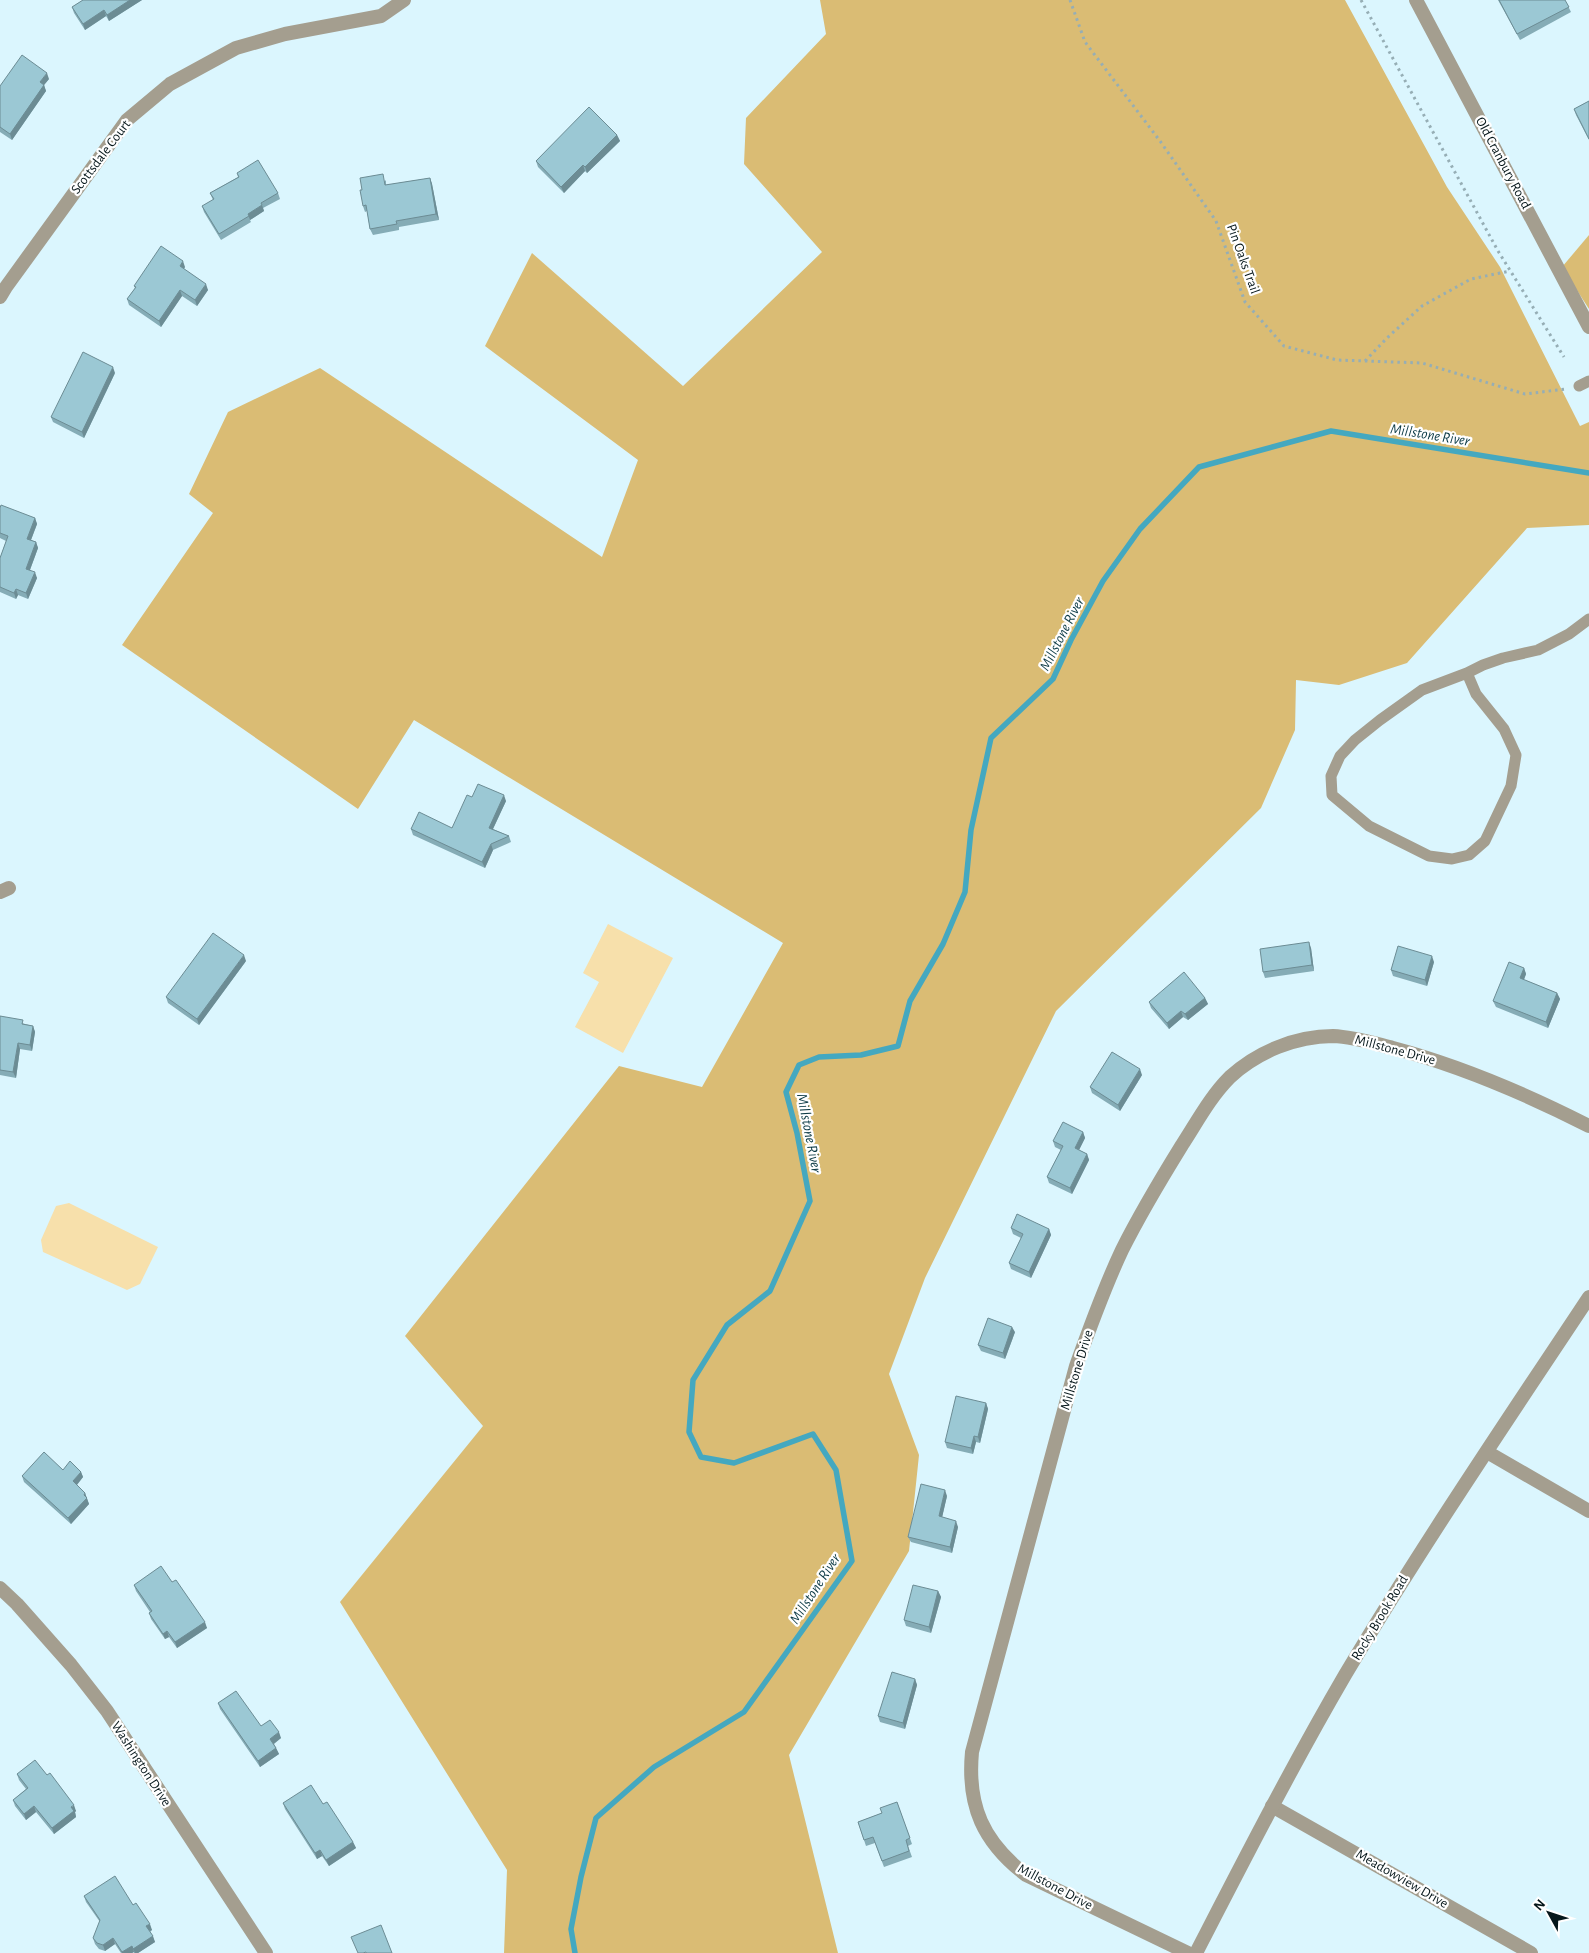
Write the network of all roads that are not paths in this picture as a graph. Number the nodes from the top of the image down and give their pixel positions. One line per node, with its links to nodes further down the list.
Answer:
1 (404, 0): 3 (street, Scottsdale Court)
2 (1416, 0): 4 (street, Old Cranbury Road)
3 (0, 298)
4 (1589, 327)
5 (1589, 619): 6 (lane)
6 (1467, 673): 6 (lane)
7 (1589, 1126): 14 (street, Millstone Drive)
8 (1589, 1298): 9 (street, Rocky Brook Road)
9 (1487, 1452): 10 (street); 12 (street, Rocky Brook Road)
10 (1589, 1511)
11 (0, 1588): 13 (street, Washington Drive)
12 (1272, 1806): 15 (street, Rocky Brook Road); 16 (street, Meadowview Drive)
13 (266, 1953)
14 (1188, 1953)
15 (1196, 1953)
16 (1531, 1953)

